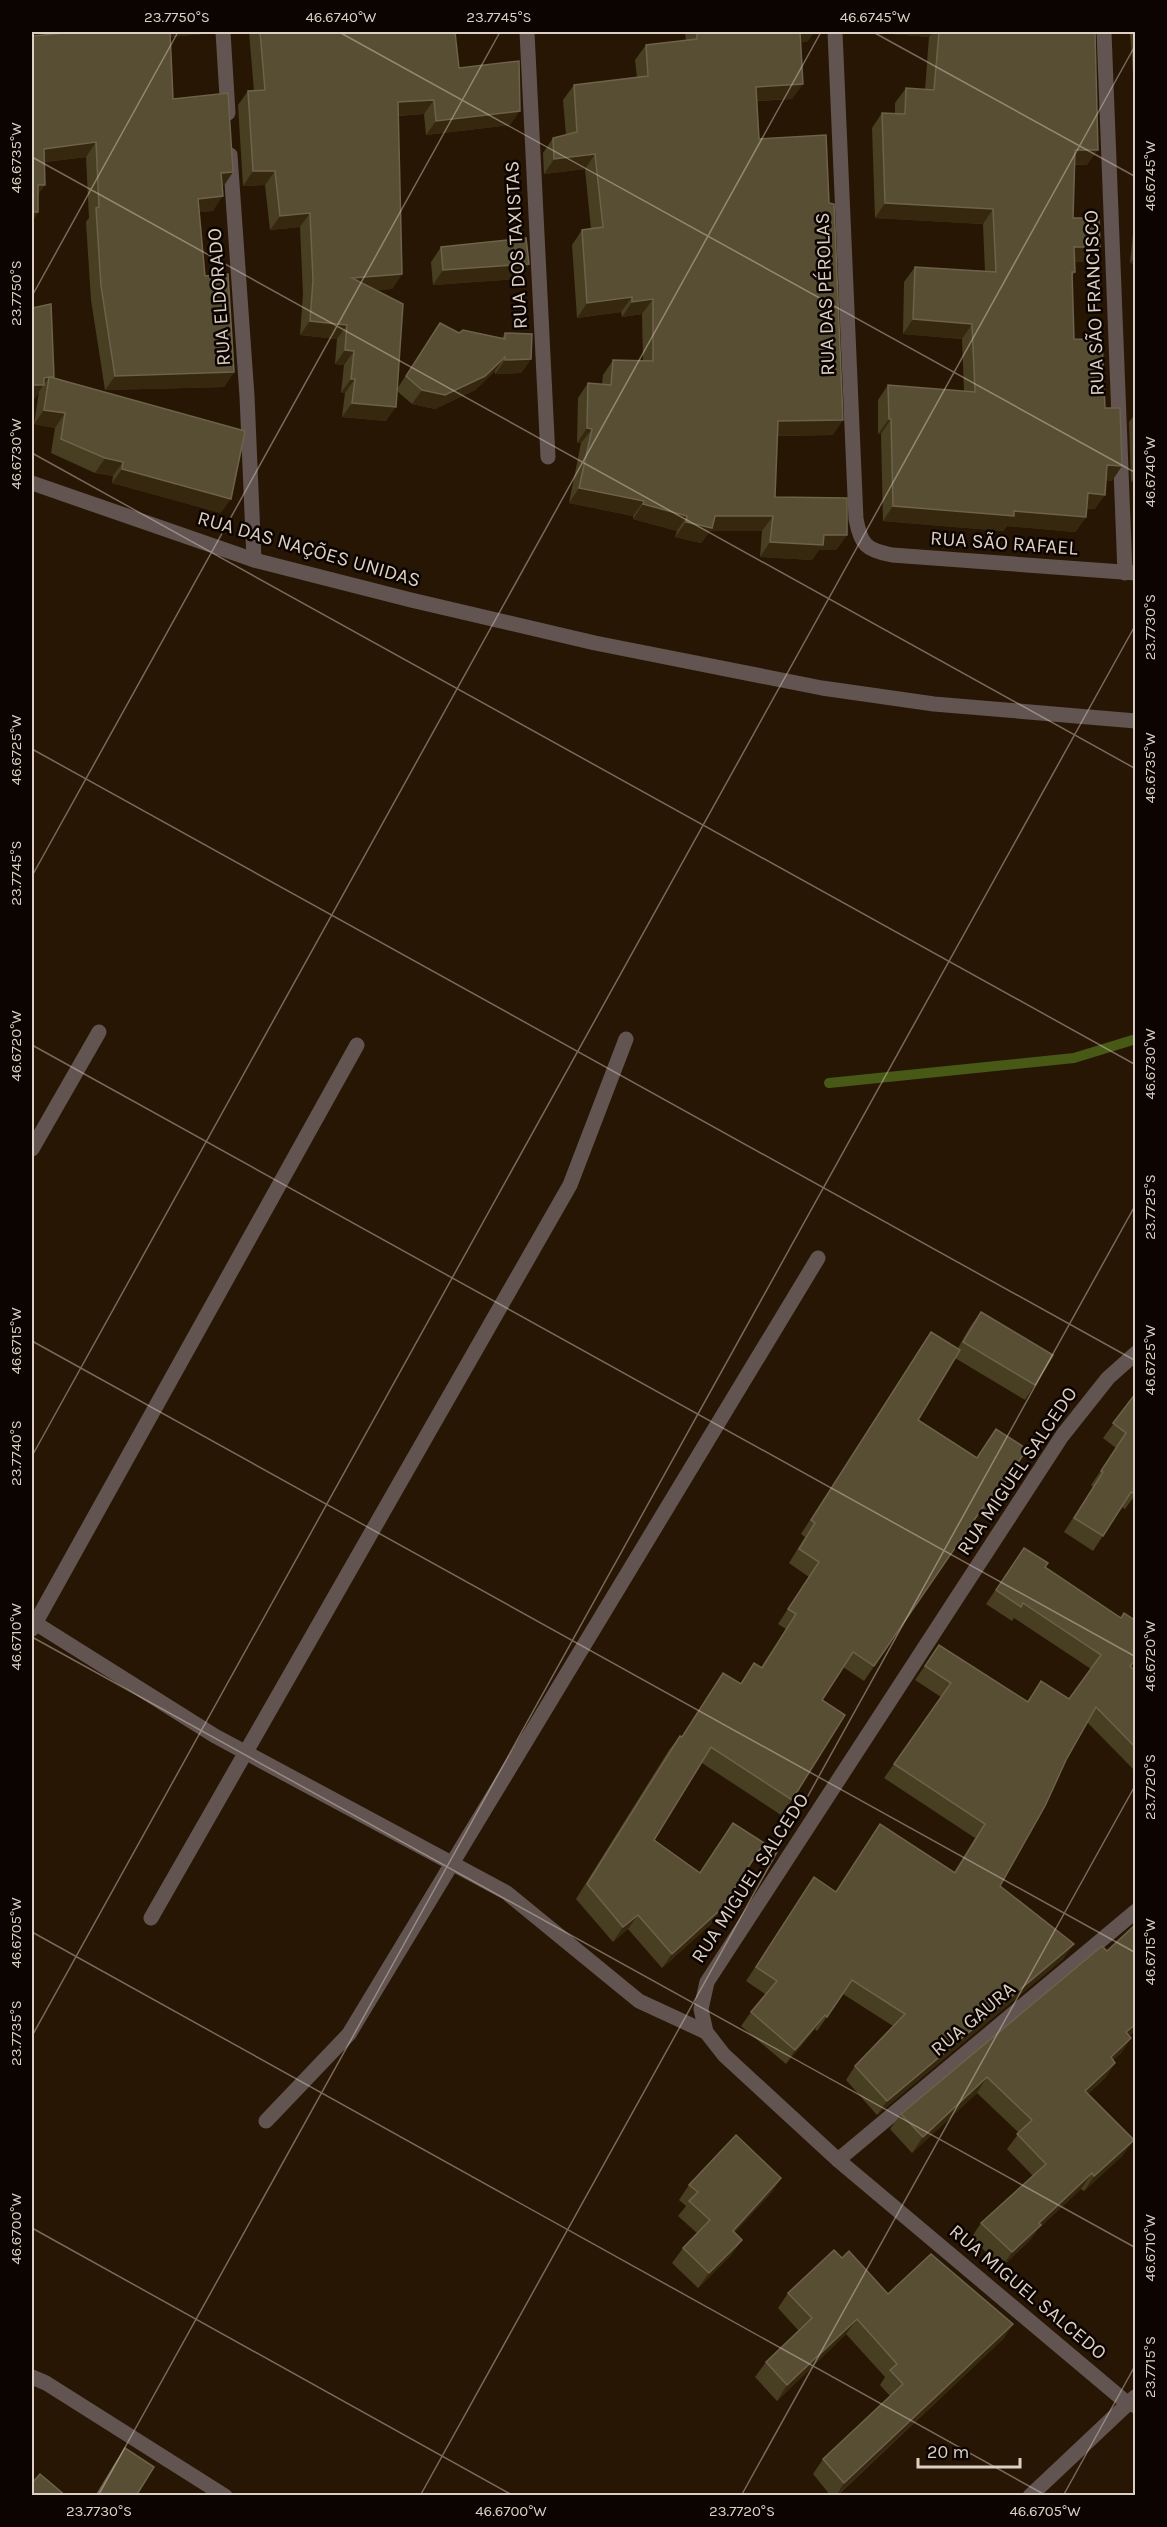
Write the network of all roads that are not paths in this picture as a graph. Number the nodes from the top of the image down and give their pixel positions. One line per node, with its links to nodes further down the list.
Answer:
1 (223, 32): 8 (street, RUA ELDORADO)
2 (527, 32): 5 (street, RUA DOS TAXISTAS)
3 (835, 32): 7 (street, RUA DAS PÉROLAS)
4 (1104, 32): 9 (street, RUA SÃO FRANCISCO)
5 (548, 457)
6 (32, 483): 8 (street, RUA DAS NAÇÕES UNIDAS)
7 (870, 549): 9 (street, RUA SÃO RAFAEL)
8 (254, 560): 10 (street, RUA DAS NAÇÕES UNIDAS)
9 (1130, 573)
10 (1136, 720)
11 (99, 1032): 14 (street)
12 (626, 1039): 18 (street)
13 (357, 1045): 17 (street)
14 (32, 1149)
15 (818, 1258): 19 (street)
16 (1136, 1353): 22 (street, RUA MIGUEL SALCEDO)
17 (33, 1624): 18 (street)
18 (246, 1753): 19 (street); 21 (street)
19 (452, 1864): 22 (street); 23 (street)
20 (1136, 1911): 24 (street, RUA GAURA)
21 (151, 1918)
22 (706, 2032): 24 (street, RUA MIGUEL SALCEDO)
23 (266, 2121)
24 (838, 2160): 26 (street, RUA MIGUEL SALCEDO)
25 (32, 2377): 27 (street)
26 (1133, 2402): 28 (street)
27 (225, 2496)
28 (1030, 2496)

